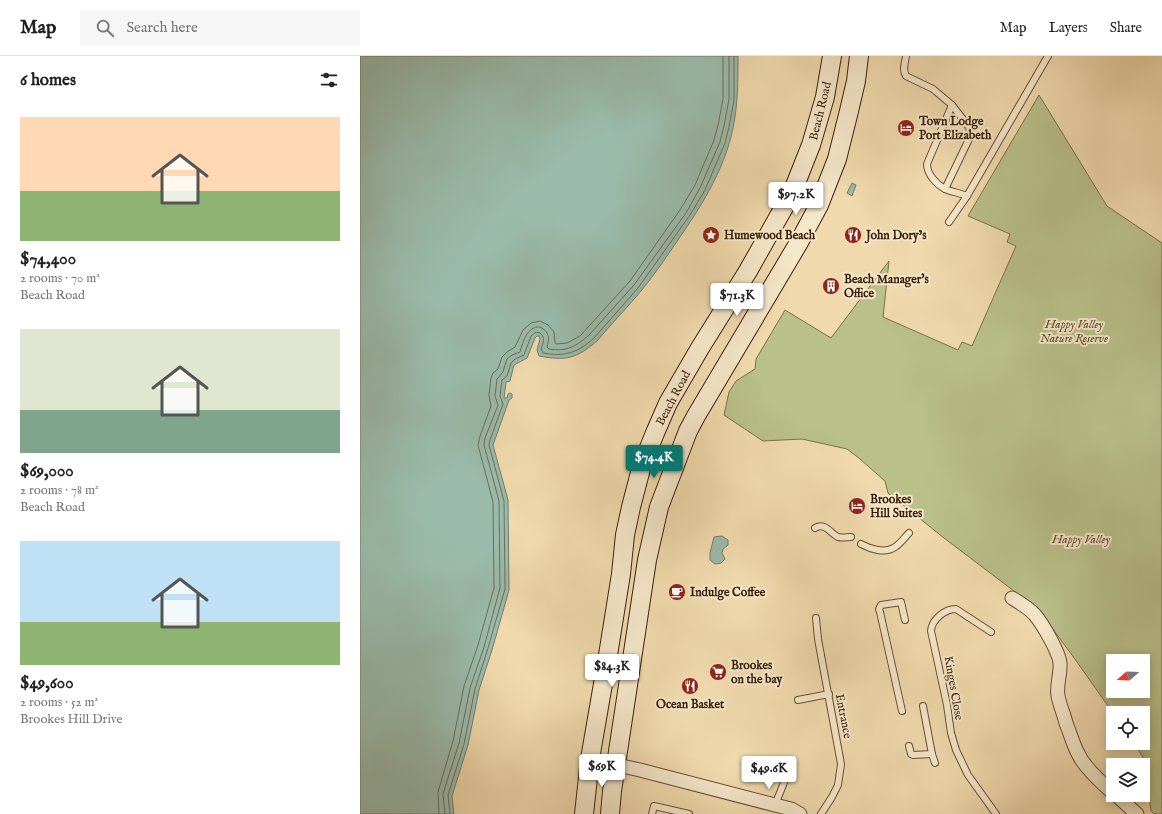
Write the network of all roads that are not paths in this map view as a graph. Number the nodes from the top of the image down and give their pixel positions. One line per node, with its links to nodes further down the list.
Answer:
1 (832, 56): 23 (main road, Beach Road)
2 (859, 56): 25 (main road)
3 (906, 56): 5 (lane)
4 (1048, 56): 7 (lane)
5 (952, 105): 6 (lane); 6 (lane)
6 (945, 189): 7 (lane)
7 (967, 196): 8 (lane)
8 (950, 222)
9 (815, 528): 11 (lane)
10 (909, 533): 12 (lane)
11 (851, 537)
12 (861, 544)
13 (1012, 598): 27 (street)
14 (816, 618): 17 (lane, Entrance)
15 (905, 620): 20 (lane)
16 (991, 632): 36 (lane, Kinges Close)
17 (829, 694): 18 (lane); 35 (lane, Entrance)
18 (798, 700)
19 (923, 706): 22 (lane)
20 (902, 711)
21 (909, 746): 22 (lane)
22 (932, 754): 24 (lane)
23 (590, 759): 25 (street); 31 (main road, Beach Road)
24 (935, 763)
25 (616, 765): 29 (street); 32 (main road)
26 (785, 780): 29 (lane)
27 (1106, 786)
28 (1124, 802): 37 (street)
29 (775, 805): 30 (street)
30 (793, 812)
31 (584, 814)
32 (610, 814)
33 (652, 814): 34 (lane)
34 (689, 814)
35 (821, 814)
36 (996, 814)
37 (1137, 814)

